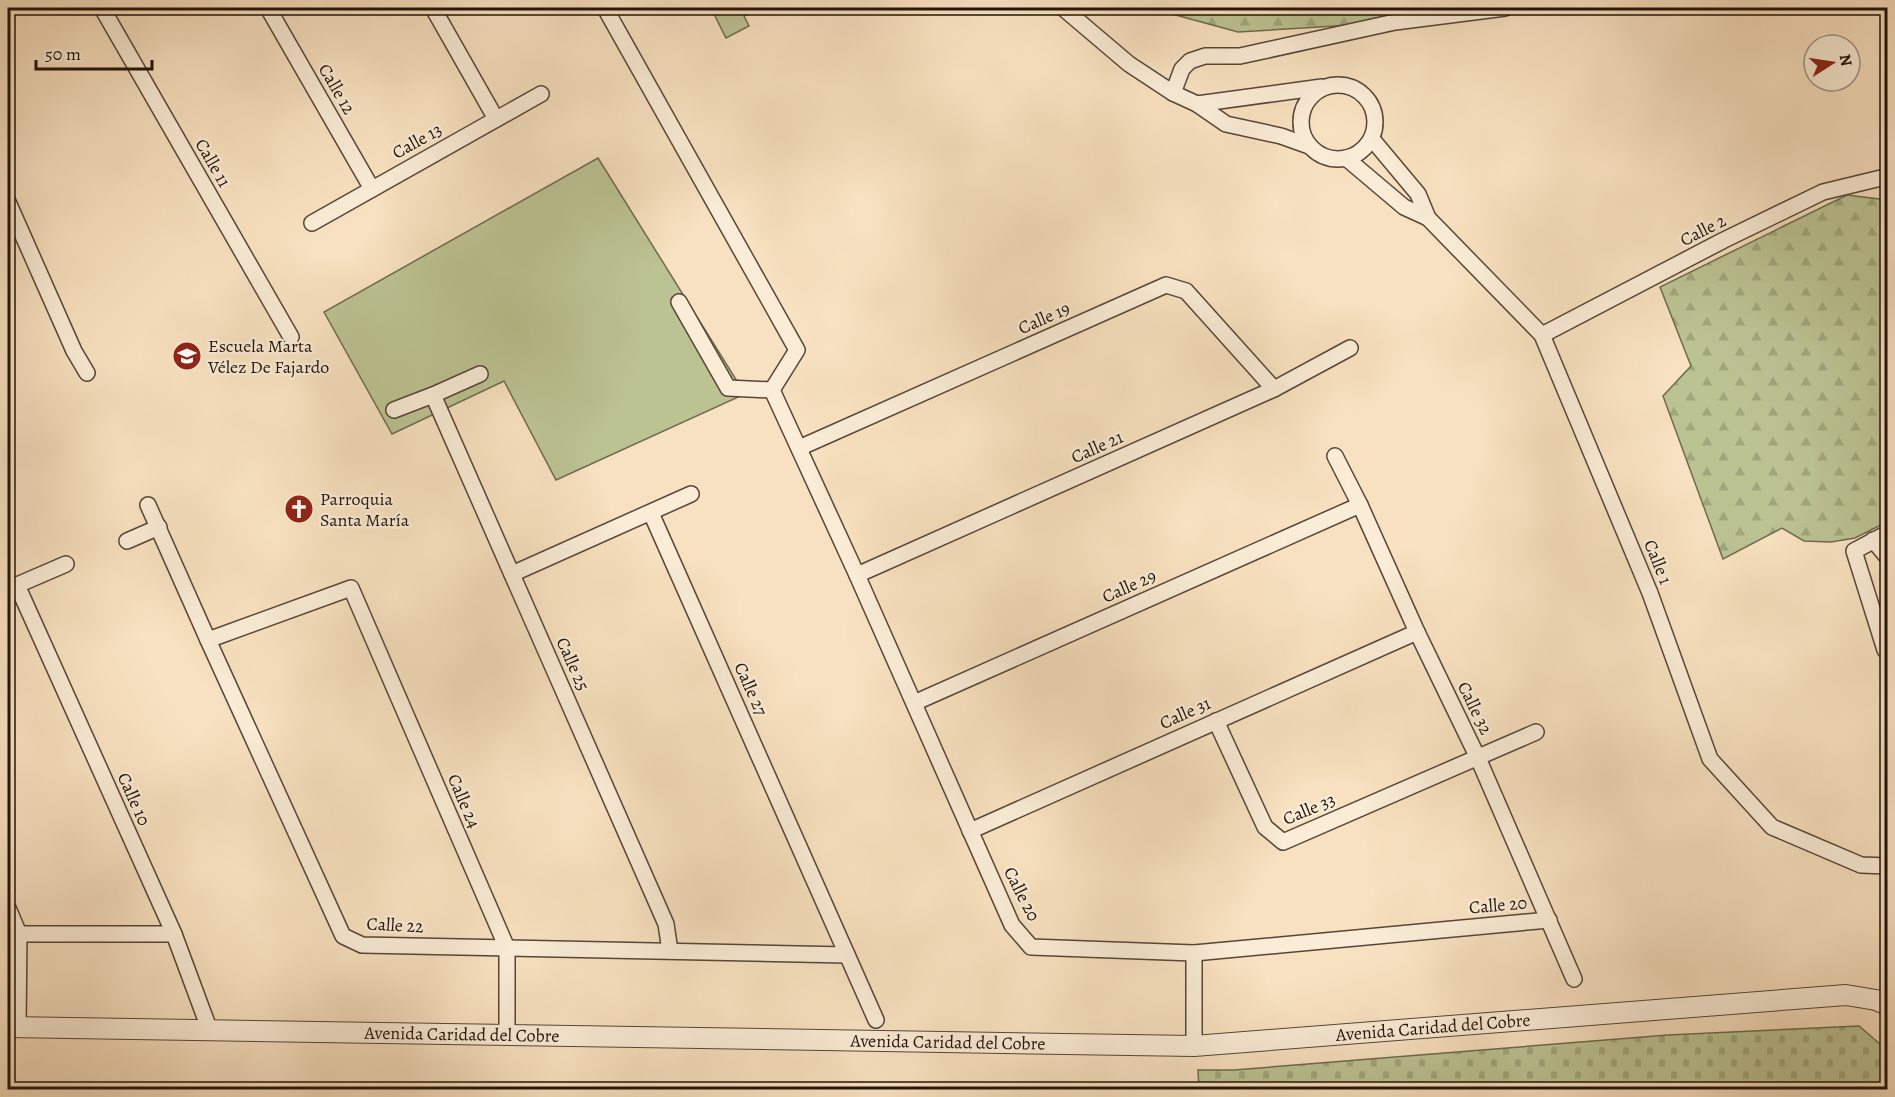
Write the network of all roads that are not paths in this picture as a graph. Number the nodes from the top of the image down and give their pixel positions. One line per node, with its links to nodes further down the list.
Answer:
1 (102, 8): 22 (street, Calle 11)
2 (268, 8): 16 (street, Calle 12)
3 (433, 8): 11 (street)
4 (605, 8): 27 (street)
5 (1063, 8): 9 (street)
6 (1505, 8): 9 (street)
7 (1323, 87): 10 (street); 12 (street); 13 (street)
8 (541, 93): 11 (street, Calle 13)
9 (1173, 93): 10 (street)
10 (1197, 104): 13 (street)
11 (496, 119): 16 (street, Calle 13)
12 (1372, 139): 14 (street); 18 (street, Calle 1)
13 (1309, 146): 14 (street)
14 (1346, 158): 18 (street, Calle 1)
15 (1887, 178): 21 (street, Calle 2)
16 (372, 189): 19 (street, Calle 13)
17 (8, 202): 24 (street)
18 (1428, 218): 21 (street, Calle 1)
19 (312, 223)
20 (679, 302): 27 (street)
21 (1542, 335): 53 (street, Calle 1)
22 (291, 337)
23 (1350, 348): 26 (street, Calle 21)
24 (87, 373)
25 (480, 374): 28 (street)
26 (1274, 389): 30 (street, Calle 19); 43 (street, Calle 21)
27 (772, 390): 30 (street, Calle 20)
28 (432, 395): 29 (street); 42 (street, Calle 25)
29 (394, 410)
30 (799, 448): 43 (street, Calle 20)
31 (1335, 456): 34 (street, Calle 32)
32 (691, 494): 35 (street)
33 (148, 505): 36 (street, Calle 22)
34 (1360, 505): 45 (street, Calle 32); 48 (street, Calle 29)
35 (651, 513): 42 (street); 61 (street, Calle 27)
36 (159, 527): 39 (street); 46 (street, Calle 22)
37 (1887, 533): 38 (street)
38 (1873, 540): 40 (street); 47 (street)
39 (127, 541)
40 (1887, 558)
41 (66, 564): 44 (street)
42 (512, 574): 59 (street, Calle 25)
43 (857, 574): 48 (street, Calle 20)
44 (12, 587): 57 (street, Calle 10)
45 (1417, 632): 49 (street, Calle 31); 51 (street, Calle 32)
46 (208, 640): 58 (street, Calle 22); 58 (street, Calle 24)
47 (1887, 652)
48 (914, 703): 52 (street, Calle 20)
49 (1216, 721): 51 (street, Calle 33); 52 (street, Calle 31)
50 (1536, 732): 51 (street)
51 (1478, 758): 55 (street, Calle 32)
52 (970, 831): 60 (street, Calle 20)
53 (1887, 866)
54 (8, 908): 56 (street)
55 (1549, 920): 60 (street, Calle 20); 62 (street, Calle 32)
56 (13, 934): 57 (street); 65 (street)
57 (174, 934): 66 (street, Calle 10)
58 (507, 948): 59 (street, Calle 22); 67 (street, Calle 24)
59 (670, 951): 61 (street, Calle 22)
60 (1194, 953): 68 (street)
61 (847, 955): 64 (street, Calle 27)
62 (1574, 979)
63 (1887, 1005): 68 (street, Avenida Caridad del Cobre)
64 (876, 1020)
65 (13, 1028): 66 (street, Avenida Caridad del Cobre)
66 (210, 1031): 67 (street, Avenida Caridad del Cobre)
67 (507, 1036): 68 (street, Avenida Caridad del Cobre)
68 (1194, 1046)

